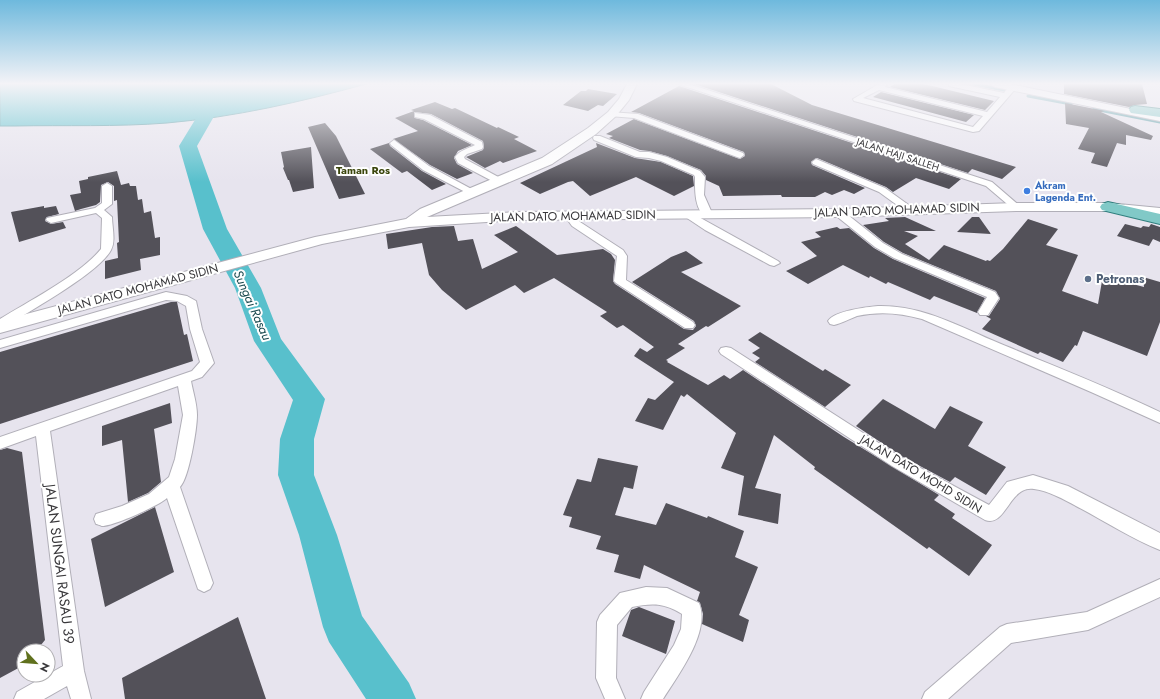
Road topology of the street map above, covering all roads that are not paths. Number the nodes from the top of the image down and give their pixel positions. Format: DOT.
graph roads {
  1 [pos="425,117"];
  2 [pos="609,117"];
  3 [pos="637,117"];
  4 [pos="782,117"];
  5 [pos="919,117"];
  6 [pos="987,117"];
  7 [pos="597,138"];
  8 [pos="394,143"];
  9 [pos="740,155"];
  10 [pos="816,162"];
  11 [pos="499,181"];
  12 [pos="107,186"];
  13 [pos="472,192"];
  14 [pos="1160,204"];
  15 [pos="1016,206"];
  16 [pos="1108,206"];
  17 [pos="98,210"];
  18 [pos="912,211"];
  19 [pos="1160,212"];
  20 [pos="707,213"];
  21 [pos="839,213"];
  22 [pos="688,214"];
  23 [pos="569,215"];
  24 [pos="1160,219"];
  25 [pos="51,220"];
  26 [pos="409,223"];
  27 [pos="774,263"];
  28 [pos="984,312"];
  29 [pos="834,320"];
  30 [pos="0,324"];
  31 [pos="689,325"];
  32 [pos="0,328"];
  33 [pos="0,344"];
  34 [pos="726,350"];
  35 [pos="184,378"];
  36 [pos="1160,418"];
  37 [pos="42,429"];
  38 [pos="0,443"];
  39 [pos="170,485"];
  40 [pos="102,519"];
  41 [pos="1160,542"];
  42 [pos="204,583"];
  43 [pos="1160,588"];
  44 [pos="74,671"];
  45 [pos="24,699"];
  46 [pos="81,699"];
  47 [pos="615,699"];
  48 [pos="651,699"];
  49 [pos="932,699"];
  1 -- 11 [label="street"];
  2 -- 11 [label="main road"];
  3 -- 9 [label="street"];
  4 -- 15 [label="street, JALAN HAJI SALLEH"];
  5 -- 6 [label="street"];
  7 -- 20 [label="street"];
  8 -- 13 [label="street"];
  10 -- 18 [label="street"];
  11 -- 13 [label="main road"];
  12 -- 17 [label="street"];
  13 -- 26 [label="main road"];
  14 -- 16 [label="main road"];
  15 -- 16 [label="main road, JALAN DATO MOHAMAD SIDIN"];
  15 -- 18 [label="main road, JALAN DATO MOHAMAD SIDIN"];
  16 -- 19 [label="main road, JALAN DATO MOHAMAD SIDIN"];
  16 -- 24 [label="main road"];
  17 -- 25 [label="street"];
  17 -- 30 [label="street"];
  18 -- 21 [label="main road, JALAN DATO MOHAMAD SIDIN"];
  20 -- 21 [label="main road, JALAN DATO MOHAMAD SIDIN"];
  20 -- 22 [label="main road, JALAN DATO MOHAMAD SIDIN"];
  21 -- 28 [label="street"];
  22 -- 23 [label="main road, JALAN DATO MOHAMAD SIDIN"];
  22 -- 27 [label="street"];
  23 -- 26 [label="main road, JALAN DATO MOHAMAD SIDIN"];
  23 -- 31 [label="street"];
  26 -- 32 [label="main road, JALAN DATO MOHAMAD SIDIN"];
  29 -- 36 [label="street"];
  33 -- 35 [label="street"];
  34 -- 41 [label="street, JALAN DATO MOHD SIDIN"];
  35 -- 37 [label="street"];
  35 -- 39 [label="street"];
  37 -- 38 [label="street"];
  37 -- 44 [label="street, JALAN SUNGAI RASAU 39"];
  39 -- 40 [label="street"];
  39 -- 42 [label="street"];
  43 -- 49 [label="street"];
  44 -- 45 [label="street"];
  44 -- 46 [label="street, JALAN SUNGAI RASAU 39"];
  47 -- 48 [label="street"];
}
